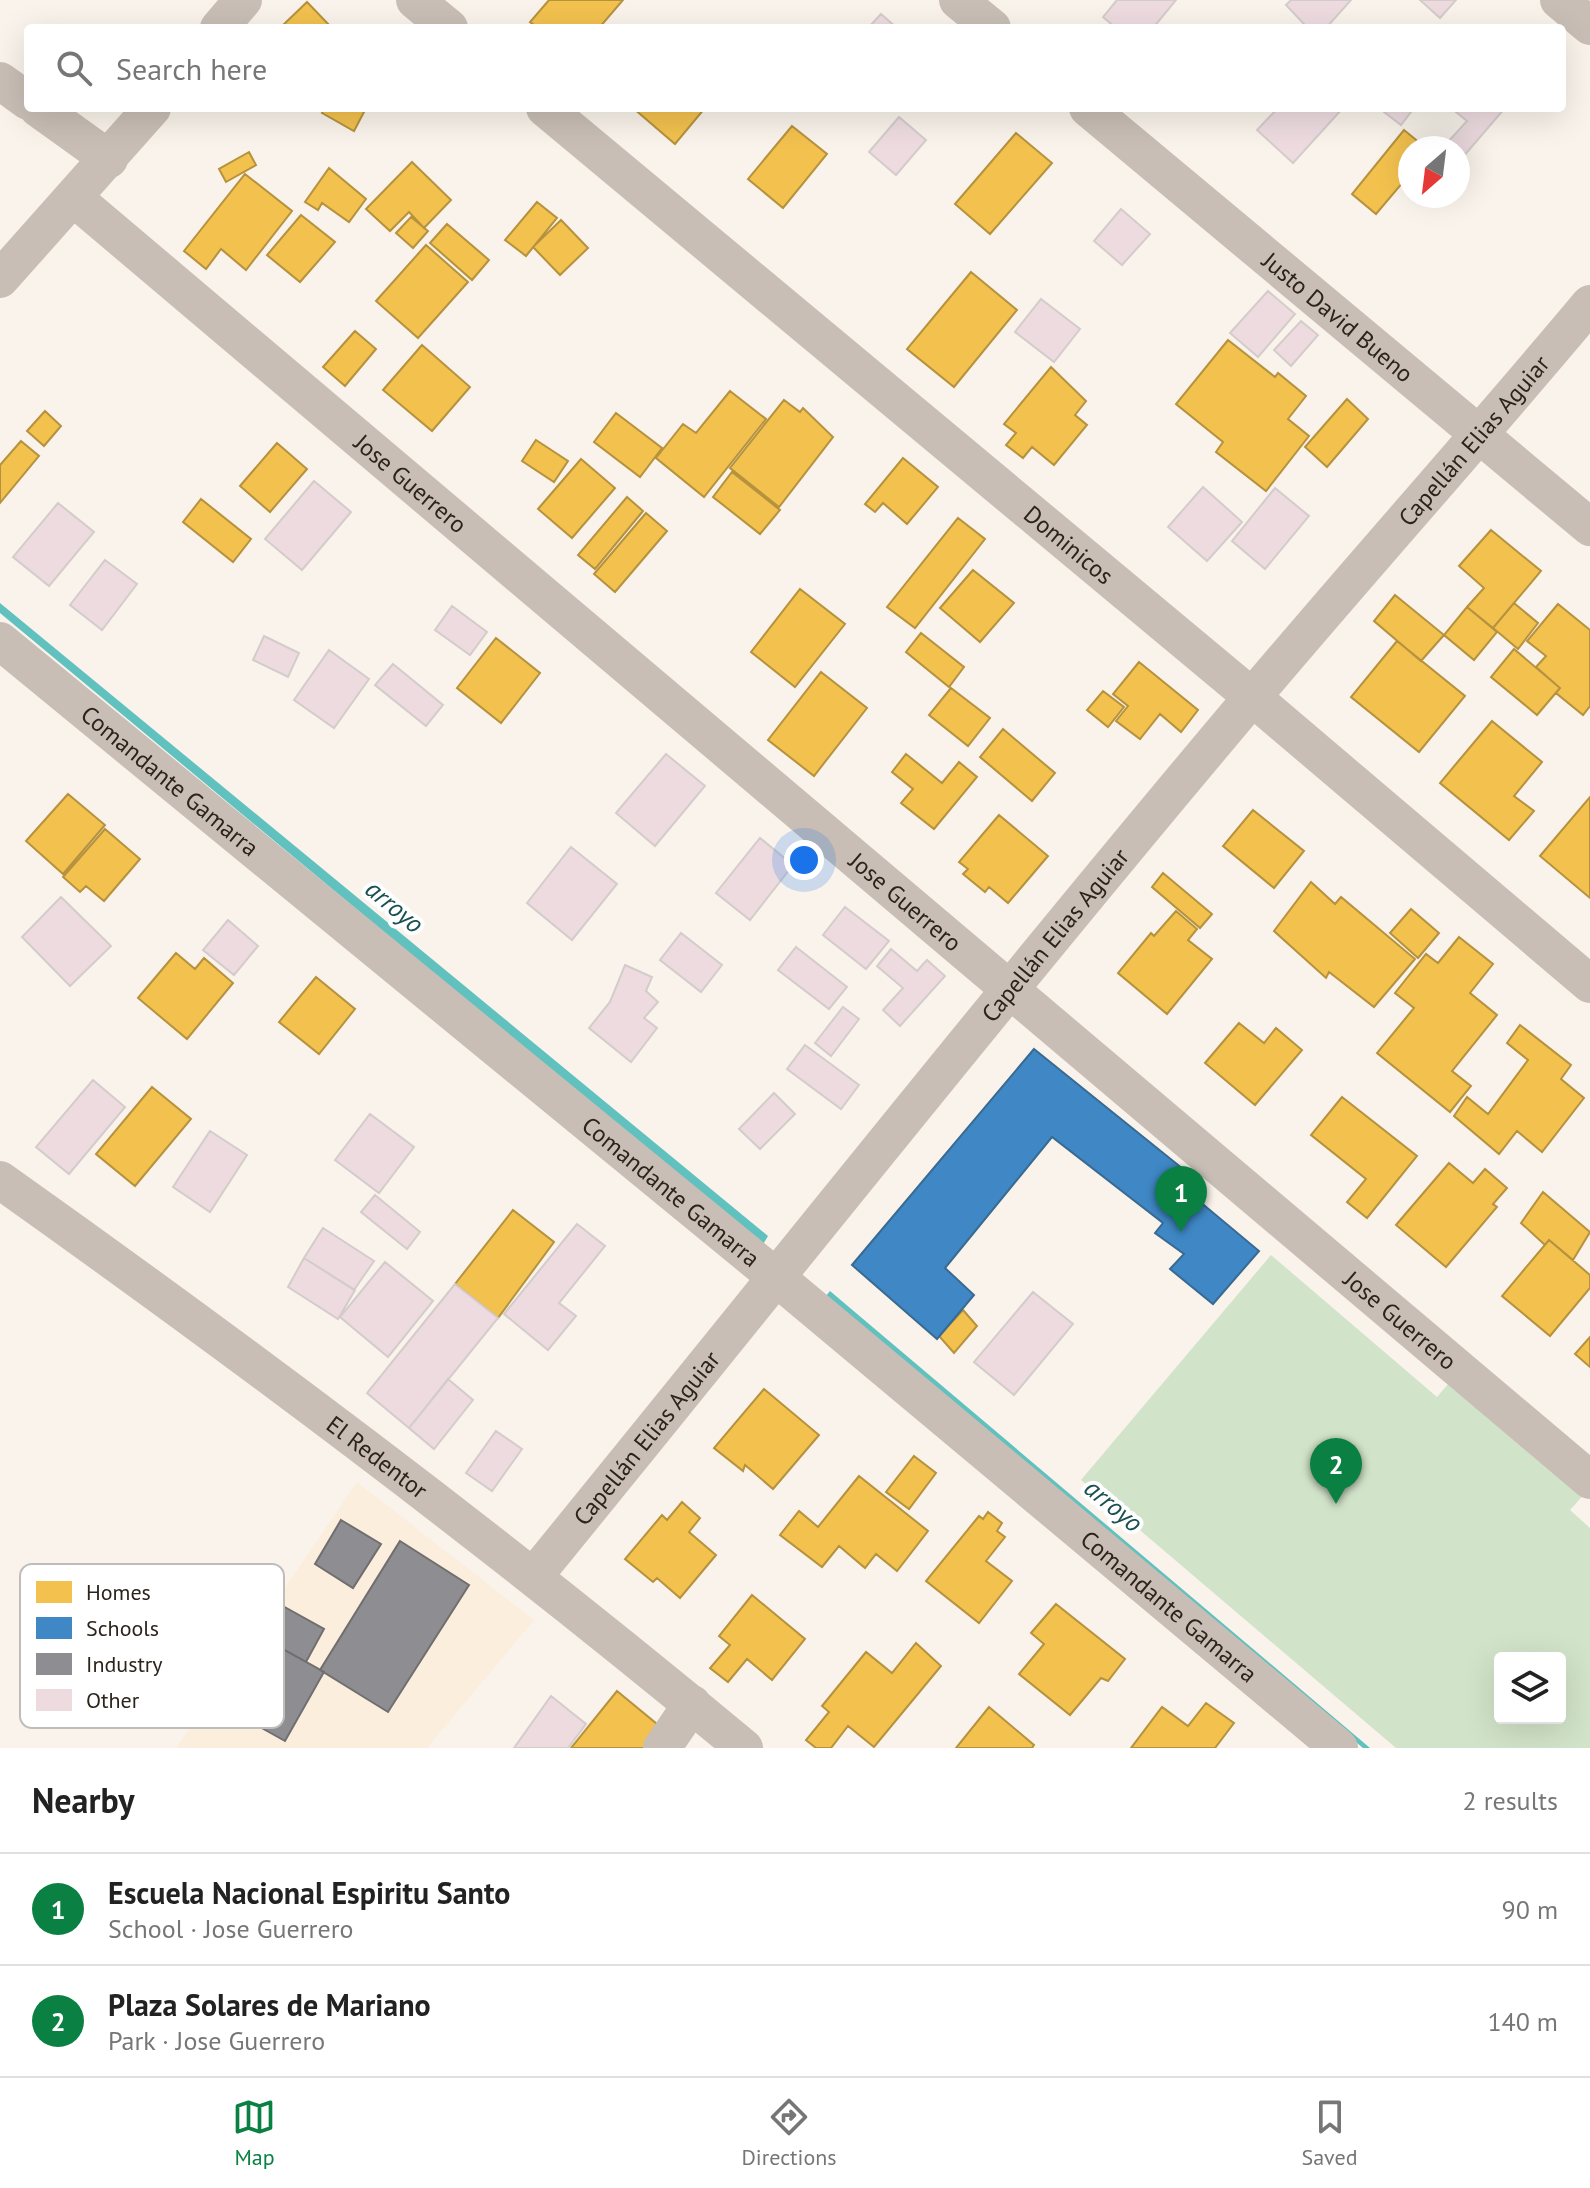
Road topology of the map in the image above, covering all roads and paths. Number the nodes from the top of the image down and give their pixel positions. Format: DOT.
graph roads {
  1 [pos="243,0"];
  2 [pos="415,0"];
  3 [pos="958,0"];
  4 [pos="1559,0"];
  5 [pos="222,24"];
  6 [pos="444,24"];
  7 [pos="987,24"];
  8 [pos="1590,26"];
  9 [pos="0,81"];
  10 [pos="24,98"];
  11 [pos="44,112"];
  12 [pos="149,112"];
  13 [pos="550,112"];
  14 [pos="1093,112"];
  15 [pos="109,159"];
  16 [pos="75,199"];
  17 [pos="0,279"];
  18 [pos="1590,304"];
  19 [pos="1481,435"];
  20 [pos="1590,527"];
  21 [pos="0,641"];
  22 [pos="1252,697"];
  23 [pos="1590,984"];
  24 [pos="1009,988"];
  25 [pos="0,1180"];
  26 [pos="777,1278"];
  27 [pos="1590,1480"];
  28 [pos="534,1576"];
  29 [pos="692,1704"];
  30 [pos="662,1748"];
  31 [pos="744,1748"];
  32 [pos="1339,1748"];
  1 -- 5 [label="street"];
  2 -- 6 [label="street"];
  3 -- 7 [label="street"];
  4 -- 8 [label="street"];
  9 -- 10 [label="street"];
  11 -- 15 [label="street"];
  12 -- 15 [label="street"];
  13 -- 22 [label="street, Dominicos"];
  14 -- 19 [label="street, Justo David Bueno"];
  15 -- 16 [label="street"];
  16 -- 17 [label="street"];
  16 -- 24 [label="street, Jose Guerrero"];
  18 -- 19 [label="street, Capellán Elias Aguiar"];
  19 -- 20 [label="street, Justo David Bueno"];
  19 -- 22 [label="street, Capellán Elias Aguiar"];
  21 -- 26 [label="street, Comandante Gamarra"];
  22 -- 23 [label="street, Dominicos"];
  22 -- 24 [label="street, Capellán Elias Aguiar"];
  24 -- 26 [label="street, Capellán Elias Aguiar"];
  24 -- 27 [label="street, Jose Guerrero"];
  25 -- 28 [label="street, El Redentor"];
  26 -- 28 [label="street, Capellán Elias Aguiar"];
  26 -- 32 [label="street, Comandante Gamarra"];
  28 -- 29 [label="street, El Redentor"];
  29 -- 30 [label="street"];
  29 -- 31 [label="street, El Redentor"];
}
